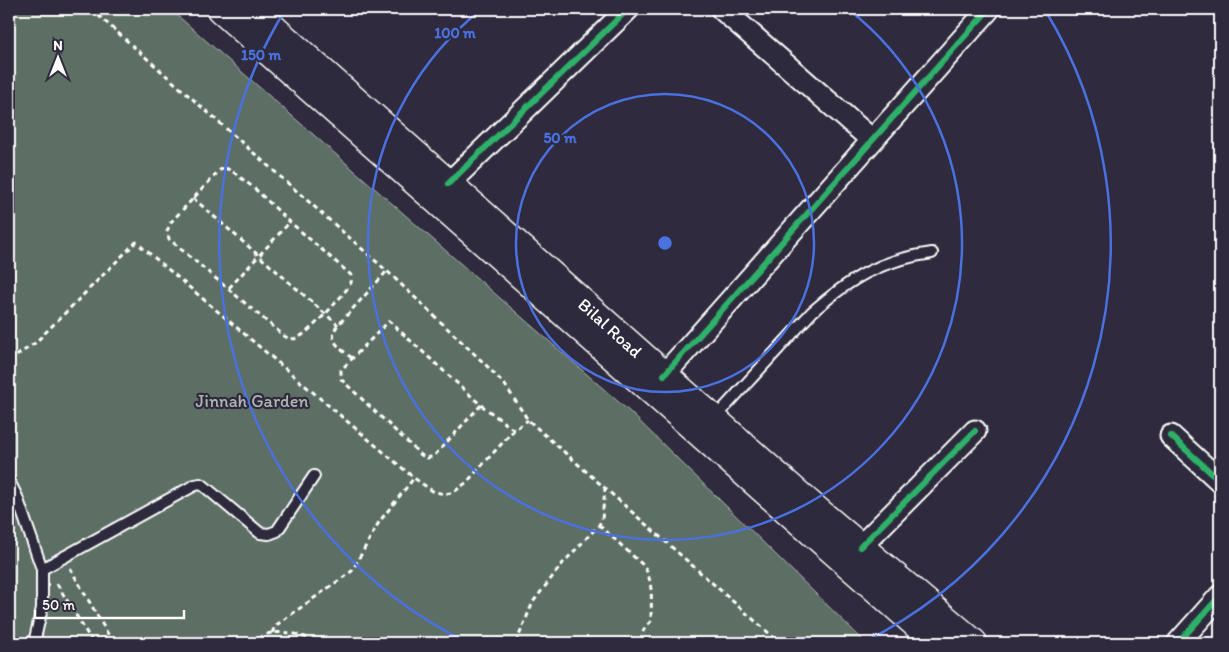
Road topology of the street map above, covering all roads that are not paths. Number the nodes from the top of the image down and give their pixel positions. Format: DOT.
graph roads {
  1 [pos="221,9"];
  2 [pos="251,9"];
  3 [pos="628,9"];
  4 [pos="722,9"];
  5 [pos="989,9"];
  6 [pos="872,140"];
  7 [pos="448,184"];
  8 [pos="932,253"];
  9 [pos="664,375"];
  10 [pos="714,420"];
  11 [pos="976,431"];
  12 [pos="1171,436"];
  13 [pos="314,476"];
  14 [pos="1220,481"];
  15 [pos="9,482"];
  16 [pos="860,547"];
  17 [pos="45,568"];
  18 [pos="1220,596"];
  19 [pos="34,643"];
  20 [pos="938,643"];
  21 [pos="973,643"];
  22 [pos="1178,643"];
  1 -- 20 [label="main road, Bilal Road"];
  2 -- 7 [label="main road, Bilal Road"];
  3 -- 7 [label="street"];
  4 -- 6 [label="street"];
  5 -- 6 [label="street"];
  6 -- 9 [label="street"];
  7 -- 9 [label="main road, Bilal Road"];
  8 -- 10 [label="lane"];
  9 -- 10 [label="main road, Bilal Road"];
  10 -- 16 [label="main road, Bilal Road"];
  11 -- 16 [label="street"];
  12 -- 14 [label="street"];
  13 -- 17 [label="lane"];
  15 -- 17 [label="lane"];
  16 -- 21 [label="main road, Bilal Road"];
  17 -- 19 [label="lane"];
  18 -- 22 [label="street"];
}
